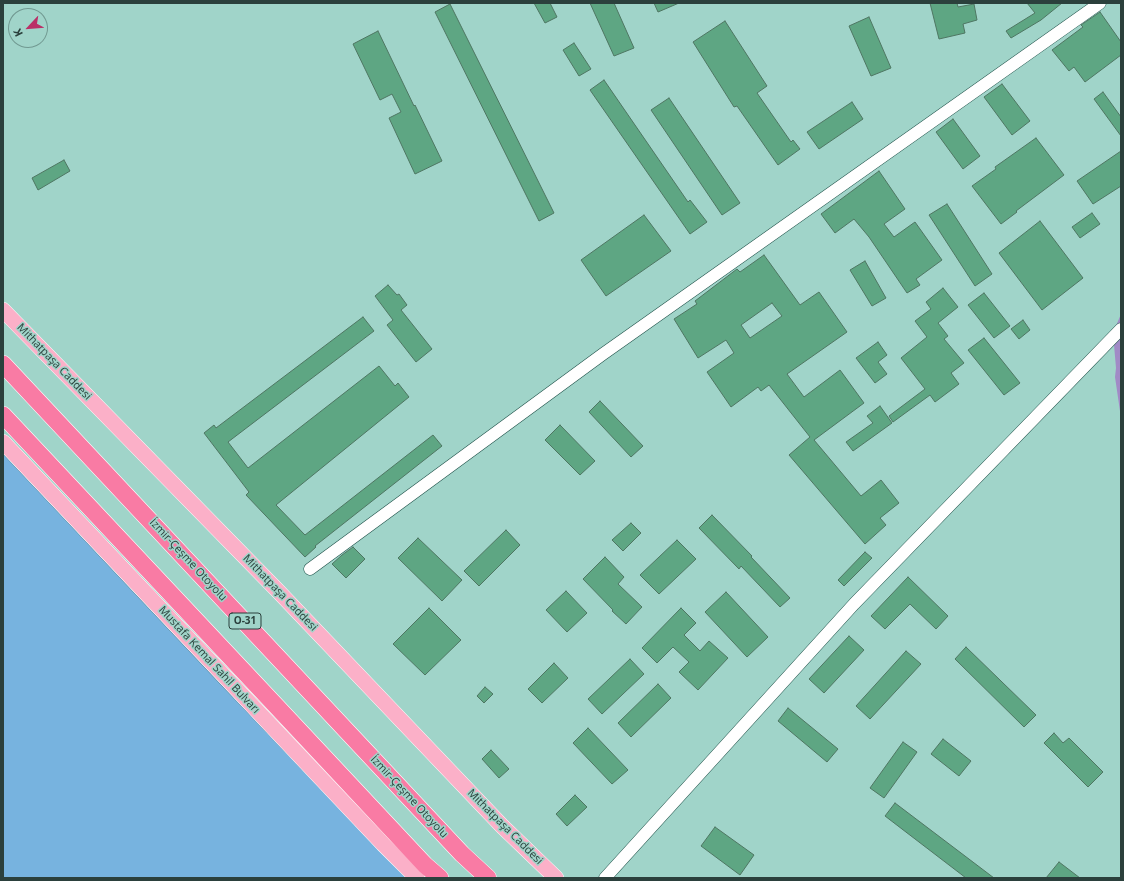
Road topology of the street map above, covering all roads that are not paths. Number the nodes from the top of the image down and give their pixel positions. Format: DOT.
graph roads {
  1 [pos="1100,3"];
  2 [pos="3,310"];
  3 [pos="1121,329"];
  4 [pos="3,364"];
  5 [pos="3,415"];
  6 [pos="3,442"];
  7 [pos="310,569"];
  8 [pos="417,878"];
  9 [pos="440,878"];
  10 [pos="488,878"];
  11 [pos="556,878"];
  12 [pos="605,878"];
  1 -- 7 [label="lane"];
  2 -- 11 [label="main road, Mithatpaşa Caddesi"];
  3 -- 12 [label="lane"];
  4 -- 10 [label="highway, İzmir-Çeşme Otoyolu / O-31"];
  5 -- 9 [label="highway"];
  6 -- 8 [label="main road, Mustafa Kemal Sahil Bulvarı"];
}
